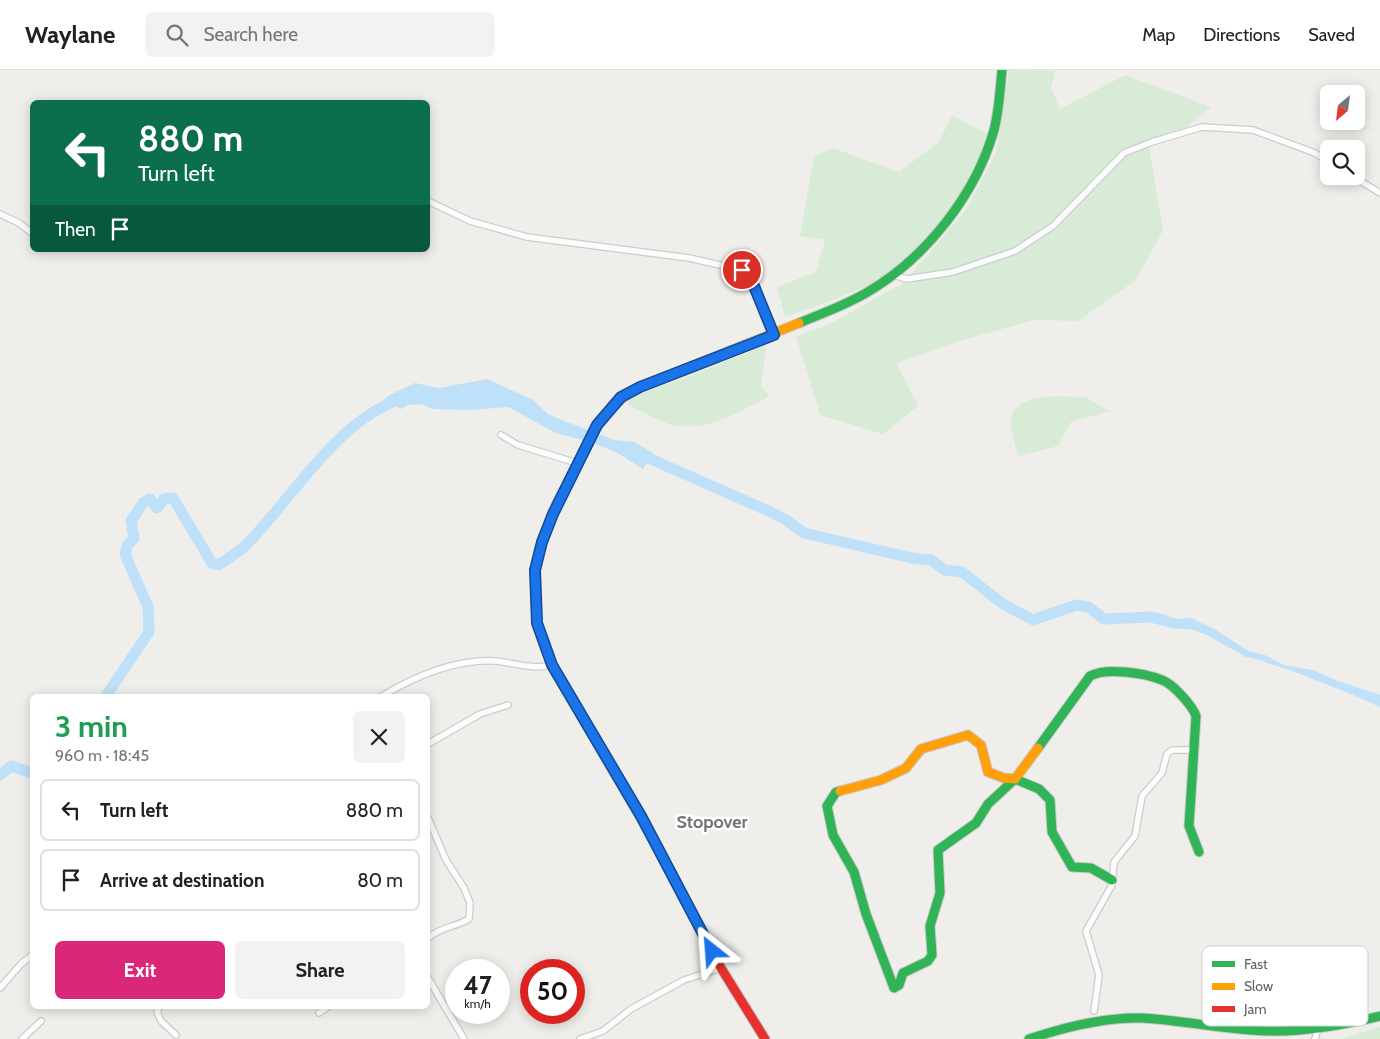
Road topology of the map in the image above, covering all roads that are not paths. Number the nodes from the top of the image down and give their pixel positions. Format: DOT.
graph roads {
  1 [pos="1002,70"];
  2 [pos="1320,156"];
  3 [pos="1365,184"];
  4 [pos="1380,193"];
  5 [pos="430,202"];
  6 [pos="0,214"];
  7 [pos="30,232"];
  8 [pos="893,276"];
  9 [pos="774,335"];
  10 [pos="501,435"];
  11 [pos="577,463"];
  12 [pos="552,665"];
  13 [pos="386,694"];
  14 [pos="508,705"];
  15 [pos="430,743"];
  16 [pos="1193,750"];
  17 [pos="1015,779"];
  18 [pos="430,823"];
  19 [pos="1199,852"];
  20 [pos="1112,880"];
  21 [pos="430,936"];
  22 [pos="30,957"];
  23 [pos="721,968"];
  24 [pos="430,982"];
  25 [pos="0,988"];
  26 [pos="158,1009"];
  27 [pos="325,1009"];
  28 [pos="1094,1011"];
  29 [pos="319,1013"];
  30 [pos="41,1021"];
  31 [pos="1202,1025"];
  32 [pos="1210,1026"];
  33 [pos="1328,1026"];
  34 [pos="1318,1028"];
  35 [pos="176,1035"];
  36 [pos="22,1039"];
  37 [pos="464,1039"];
  38 [pos="580,1039"];
  39 [pos="764,1039"];
  40 [pos="1029,1039"];
  41 [pos="1315,1039"];
  1 -- 8 [label="main road"];
  2 -- 8 [label="street"];
  3 -- 4 [label="street"];
  5 -- 9 [label="street"];
  6 -- 7 [label="street"];
  8 -- 9 [label="main road"];
  9 -- 11 [label="main road"];
  10 -- 11 [label="street"];
  11 -- 12 [label="main road"];
  12 -- 13 [label="street"];
  12 -- 23 [label="main road"];
  14 -- 15 [label="street"];
  16 -- 17 [label="main road"];
  16 -- 19 [label="main road"];
  16 -- 20 [label="street"];
  17 -- 17 [label="main road"];
  17 -- 20 [label="main road"];
  18 -- 21 [label="street"];
  20 -- 28 [label="street"];
  22 -- 25 [label="street"];
  23 -- 38 [label="street"];
  23 -- 39 [label="main road"];
  24 -- 37 [label="street"];
  26 -- 35 [label="street"];
  27 -- 29 [label="street"];
  30 -- 36 [label="street"];
  31 -- 40 [label="main road"];
  32 -- 34 [label="main road"];
  33 -- 34 [label="main road"];
  34 -- 41 [label="street"];
}
